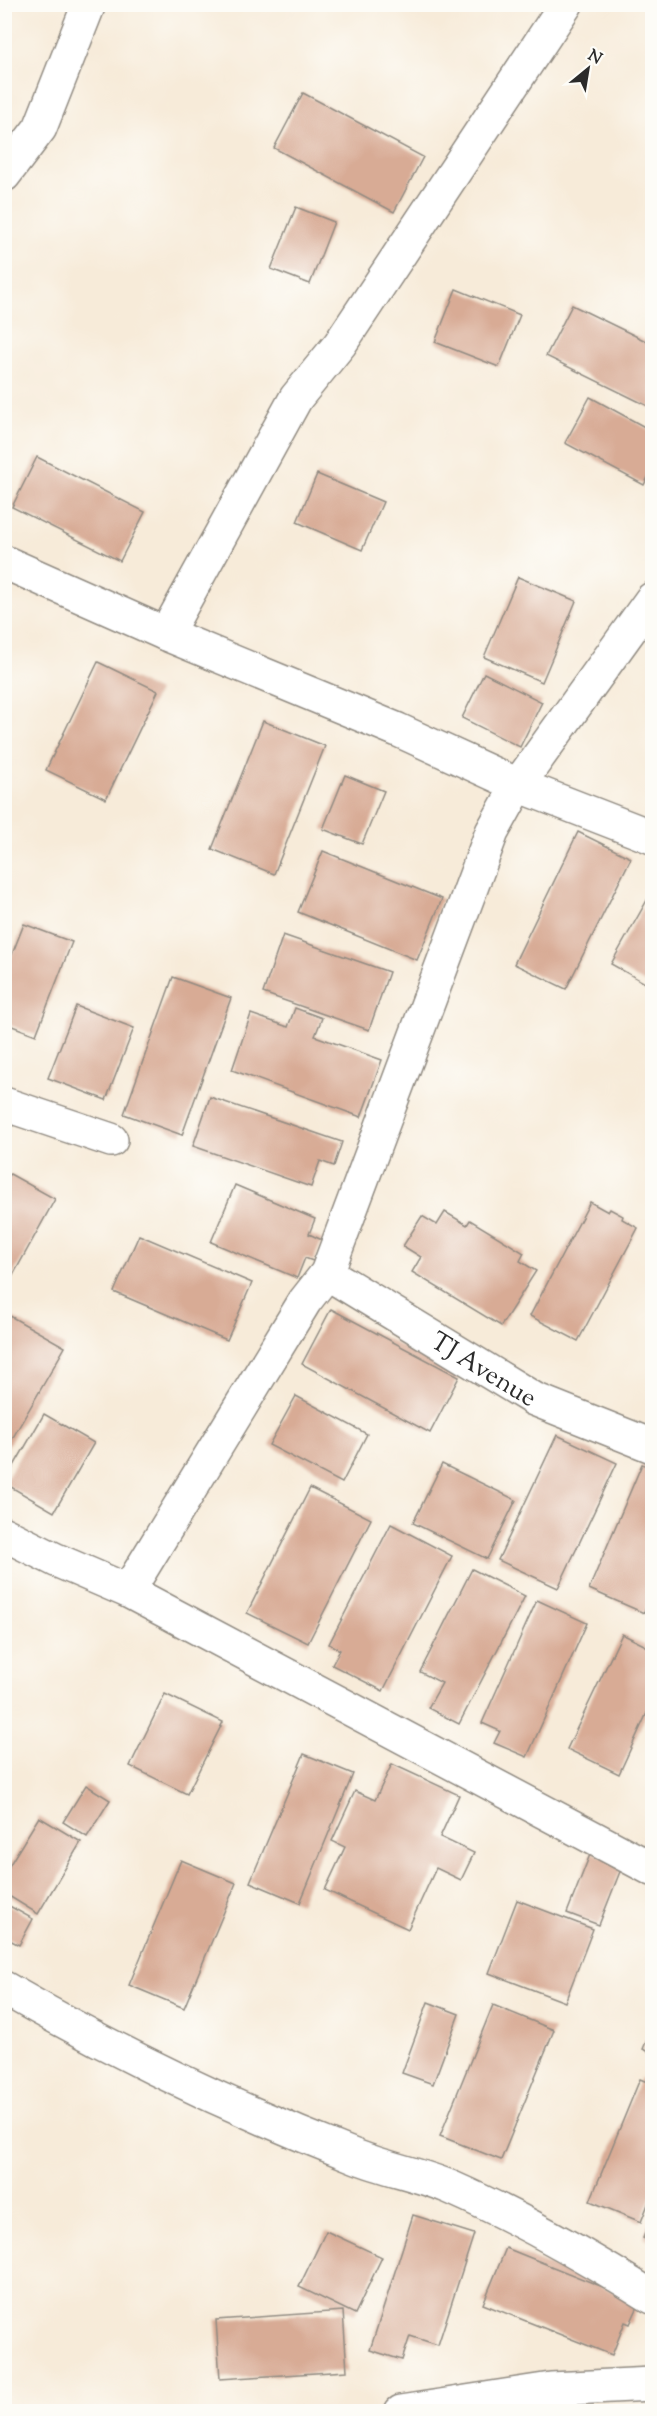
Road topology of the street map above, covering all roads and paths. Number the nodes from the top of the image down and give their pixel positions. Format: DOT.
graph roads {
  1 [pos="88,4"];
  2 [pos="566,4"];
  3 [pos="4,175"];
  4 [pos="4,562"];
  5 [pos="652,599"];
  6 [pos="166,634"];
  7 [pos="518,785"];
  8 [pos="652,837"];
  9 [pos="4,1104"];
  10 [pos="111,1140"];
  11 [pos="327,1273"];
  12 [pos="652,1446"];
  13 [pos="4,1534"];
  14 [pos="128,1591"];
  15 [pos="652,1869"];
  16 [pos="4,1988"];
  17 [pos="652,2297"];
  18 [pos="652,2384"];
  19 [pos="401,2412"];
  1 -- 3 [label="street"];
  2 -- 6 [label="street"];
  4 -- 6 [label="street"];
  5 -- 7 [label="street"];
  6 -- 7 [label="street"];
  7 -- 8 [label="street"];
  7 -- 11 [label="street"];
  9 -- 10 [label="street"];
  11 -- 12 [label="street, TJ Avenue"];
  11 -- 14 [label="street"];
  13 -- 14 [label="street"];
  14 -- 15 [label="street"];
  16 -- 17 [label="street"];
  18 -- 19 [label="street"];
}
